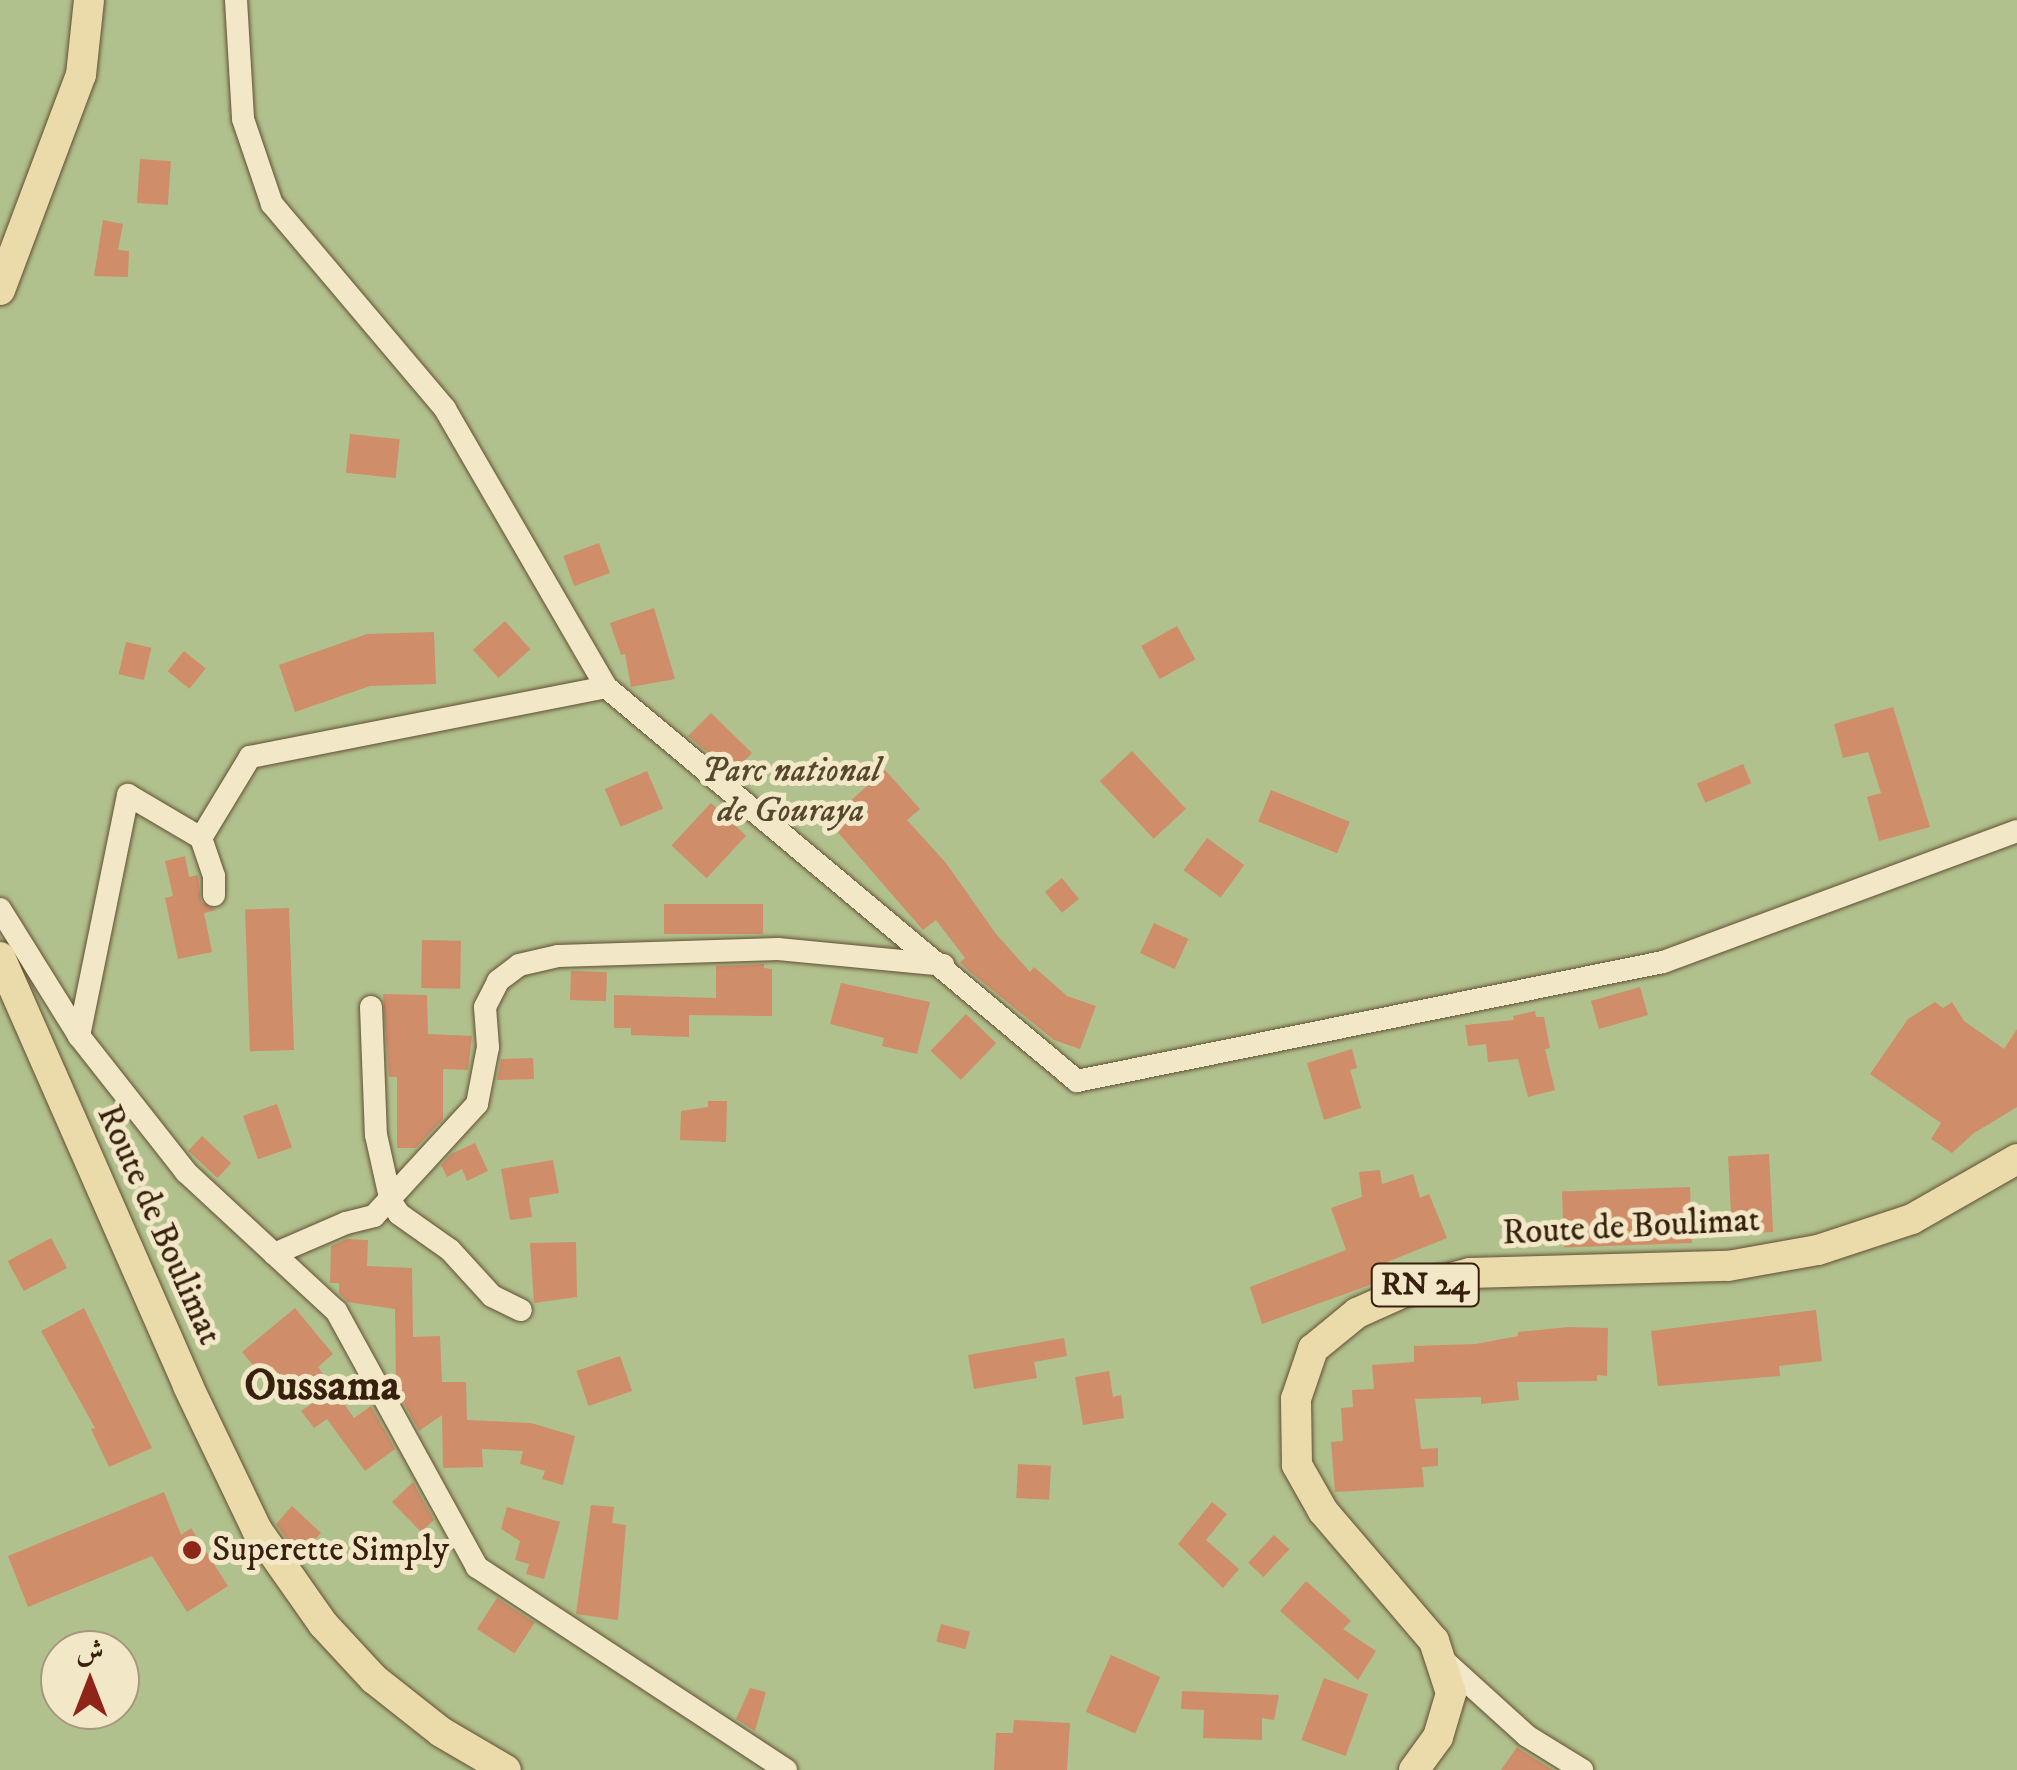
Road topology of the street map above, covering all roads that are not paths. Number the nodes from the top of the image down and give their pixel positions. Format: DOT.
graph roads {
  1 [pos="89,0"];
  2 [pos="236,0"];
  3 [pos="0,290"];
  4 [pos="606,686"];
  5 [pos="2017,831"];
  6 [pos="201,838"];
  7 [pos="214,895"];
  8 [pos="0,910"];
  9 [pos="0,957"];
  10 [pos="944,965"];
  11 [pos="372,1007"];
  12 [pos="79,1036"];
  13 [pos="2017,1160"];
  14 [pos="391,1202"];
  15 [pos="274,1254"];
  16 [pos="521,1310"];
  17 [pos="1439,1656"];
  18 [pos="506,1770"];
  19 [pos="786,1770"];
  20 [pos="1414,1770"];
  21 [pos="1582,1770"];
  1 -- 3 [label="main road"];
  2 -- 4 [label="street"];
  4 -- 6 [label="street"];
  4 -- 10 [label="street"];
  5 -- 10 [label="street"];
  6 -- 7 [label="street"];
  6 -- 12 [label="street"];
  8 -- 12 [label="street"];
  9 -- 18 [label="main road, Route de Boulimat"];
  10 -- 14 [label="street"];
  11 -- 14 [label="street"];
  12 -- 15 [label="street"];
  13 -- 17 [label="main road, Route de Boulimat / RN 24"];
  14 -- 15 [label="street"];
  14 -- 16 [label="street"];
  15 -- 19 [label="street"];
  17 -- 20 [label="main road, Route de Boulimat / RN 24"];
  17 -- 21 [label="street"];
}
